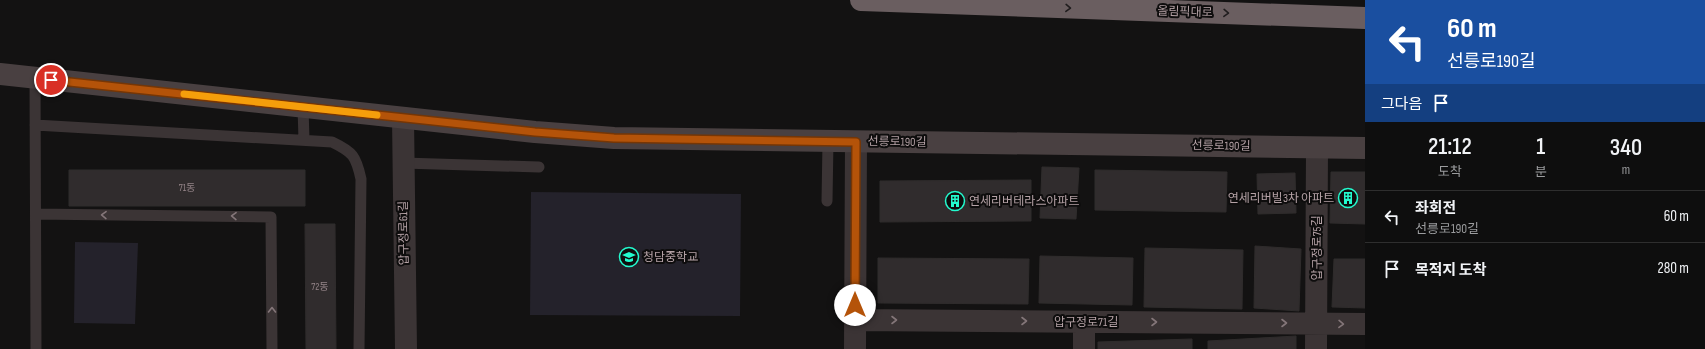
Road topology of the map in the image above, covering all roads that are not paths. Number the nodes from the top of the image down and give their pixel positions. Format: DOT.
graph roads {
  1 [pos="861,0"];
  2 [pos="1365,18"];
  3 [pos="0,74"];
  4 [pos="35,78"];
  5 [pos="303,107"];
  6 [pos="402,118"];
  7 [pos="35,125"];
  8 [pos="304,140"];
  9 [pos="828,142"];
  10 [pos="856,142"];
  11 [pos="1317,148"];
  12 [pos="1365,148"];
  13 [pos="403,163"];
  14 [pos="539,167"];
  15 [pos="827,201"];
  16 [pos="36,214"];
  17 [pos="855,320"];
  18 [pos="1084,322"];
  19 [pos="1317,324"];
  20 [pos="1365,324"];
  21 [pos="36,349"];
  22 [pos="272,349"];
  23 [pos="359,349"];
  24 [pos="406,349"];
  25 [pos="855,349"];
  26 [pos="1084,349"];
  27 [pos="1316,349"];
  1 -- 2 [label="highway, 올림픽대로, one-way"];
  3 -- 4 [label="street, 선릉로190길"];
  4 -- 5 [label="street, 선릉로190길"];
  4 -- 7 [label="lane"];
  5 -- 6 [label="street, 선릉로190길"];
  5 -- 8 [label="lane"];
  6 -- 9 [label="street, 선릉로190길"];
  6 -- 13 [label="street, 압구정로61길"];
  7 -- 8 [label="lane"];
  7 -- 16 [label="lane"];
  8 -- 23 [label="lane"];
  9 -- 10 [label="street, 선릉로190길"];
  9 -- 15 [label="lane"];
  10 -- 11 [label="street, 선릉로190길"];
  10 -- 17 [label="street"];
  11 -- 12 [label="street, 선릉로190길"];
  11 -- 19 [label="street, 압구정로75길"];
  13 -- 14 [label="lane"];
  13 -- 24 [label="street, 압구정로61길"];
  16 -- 21 [label="lane"];
  22 -- 16 [label="lane, one-way"];
  17 -- 18 [label="street, 압구정로71길, one-way"];
  17 -- 25 [label="street"];
  18 -- 19 [label="street, 압구정로71길, one-way"];
  18 -- 26 [label="street"];
  19 -- 20 [label="street, one-way"];
  19 -- 27 [label="street, 압구정로75길"];
}
